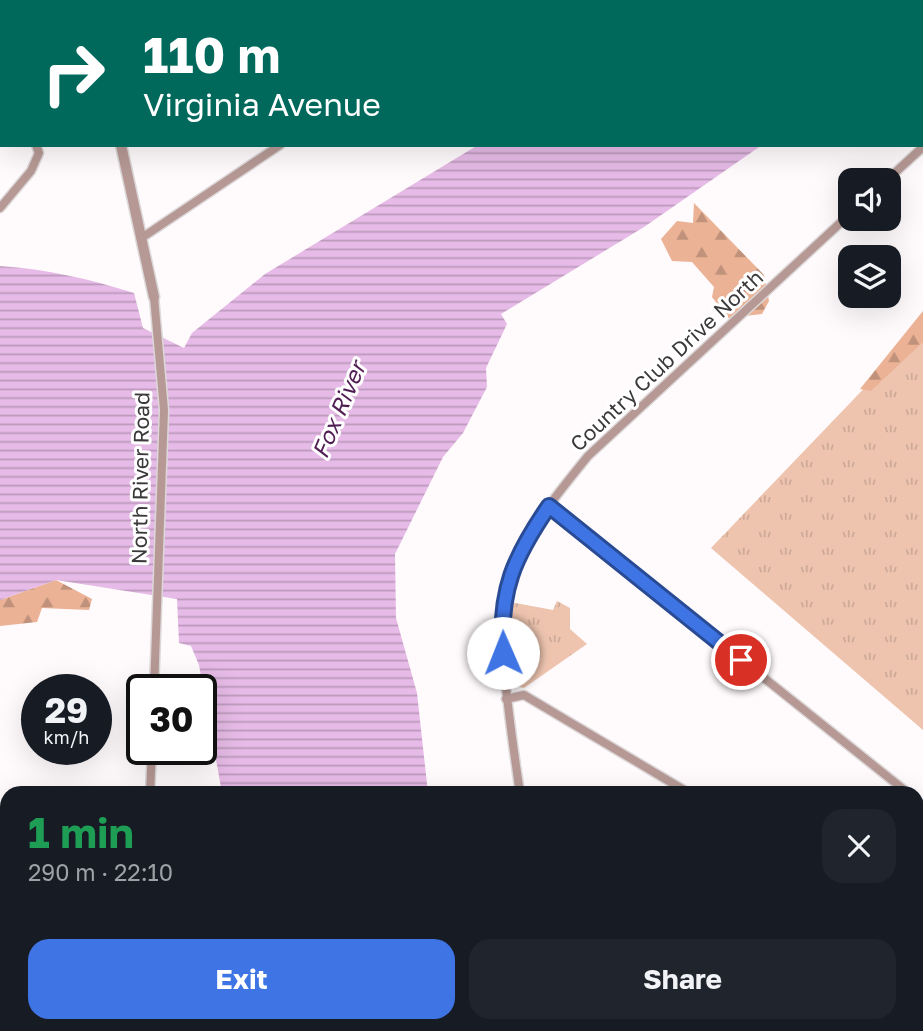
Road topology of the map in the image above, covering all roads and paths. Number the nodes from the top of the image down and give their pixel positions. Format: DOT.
graph roads {
  1 [pos="37,147"];
  2 [pos="121,147"];
  3 [pos="277,147"];
  4 [pos="923,147"];
  5 [pos="900,168"];
  6 [pos="0,208"];
  7 [pos="838,226"];
  8 [pos="143,237"];
  9 [pos="154,298"];
  10 [pos="549,506"];
  11 [pos="155,674"];
  12 [pos="506,699"];
  13 [pos="151,765"];
  14 [pos="150,786"];
  15 [pos="519,786"];
  16 [pos="677,786"];
  17 [pos="899,786"];
  1 -- 6 [label="street"];
  2 -- 8 [label="street, North River Road"];
  3 -- 8 [label="street"];
  4 -- 5 [label="street"];
  7 -- 10 [label="street, Country Club Drive North"];
  8 -- 9 [label="street, North River Road"];
  9 -- 11 [label="street, North River Road"];
  10 -- 12 [label="street, Country Club Drive North"];
  10 -- 17 [label="street"];
  12 -- 15 [label="street, Country Club Drive North"];
  12 -- 16 [label="street"];
  13 -- 14 [label="street"];
}
